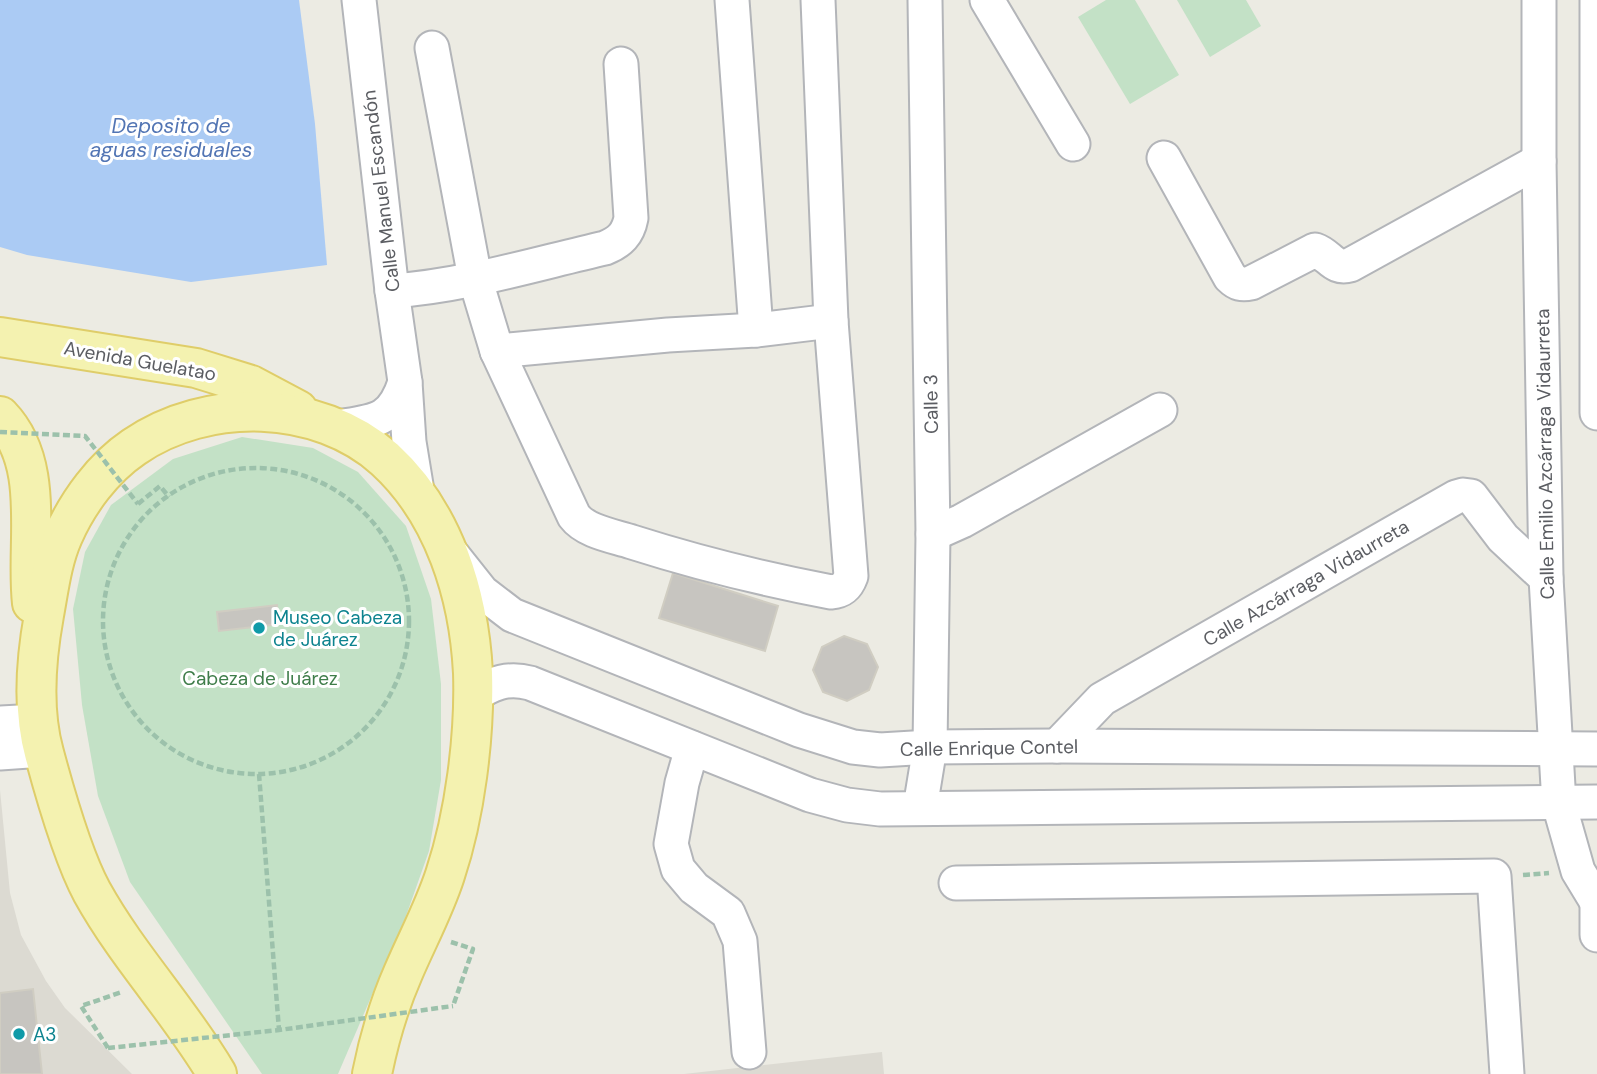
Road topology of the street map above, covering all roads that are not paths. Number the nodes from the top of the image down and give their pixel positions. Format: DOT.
graph roads {
  1 [pos="359,0"];
  2 [pos="732,0"];
  3 [pos="818,0"];
  4 [pos="925,0"];
  5 [pos="987,0"];
  6 [pos="1539,0"];
  7 [pos="1597,0"];
  8 [pos="432,48"];
  9 [pos="621,64"];
  10 [pos="1073,144"];
  11 [pos="1164,158"];
  12 [pos="1539,161"];
  13 [pos="1597,216"];
  14 [pos="475,278"];
  15 [pos="1596,280"];
  16 [pos="1543,282"];
  17 [pos="392,291"];
  18 [pos="831,321"];
  19 [pos="756,330"];
  20 [pos="0,337"];
  21 [pos="497,351"];
  22 [pos="405,382"];
  23 [pos="1160,410"];
  24 [pos="1597,413"];
  25 [pos="0,416"];
  26 [pos="324,423"];
  27 [pos="418,497"];
  28 [pos="933,534"];
  29 [pos="442,538"];
  30 [pos="1546,578"];
  31 [pos="38,646"];
  32 [pos="472,697"];
  33 [pos="0,723"];
  34 [pos="41,736"];
  35 [pos="1057,746"];
  36 [pos="930,747"];
  37 [pos="692,748"];
  38 [pos="1556,748"];
  39 [pos="1597,749"];
  40 [pos="0,754"];
  41 [pos="1597,802"];
  42 [pos="1559,804"];
  43 [pos="920,808"];
  44 [pos="956,883"];
  45 [pos="1596,896"];
  46 [pos="1597,935"];
  47 [pos="749,1052"];
  48 [pos="218,1074"];
  49 [pos="372,1074"];
  50 [pos="1507,1074"];
  1 -- 17 [label="street, Calle Manuel Escandón"];
  2 -- 19 [label="street"];
  3 -- 18 [label="street"];
  4 -- 28 [label="street, Calle 3"];
  5 -- 10 [label="street"];
  6 -- 12 [label="street, Calle Emilio Azcárraga Vidaurreta"];
  7 -- 13 [label="street"];
  8 -- 14 [label="street"];
  9 -- 14 [label="street"];
  11 -- 12 [label="street"];
  12 -- 16 [label="street, Calle Emilio Azcárraga Vidaurreta"];
  13 -- 15 [label="street"];
  14 -- 17 [label="street"];
  14 -- 21 [label="street"];
  15 -- 16 [label="street"];
  15 -- 24 [label="street"];
  16 -- 30 [label="street, Calle Emilio Azcárraga Vidaurreta"];
  17 -- 22 [label="street, Calle Manuel Escandón"];
  18 -- 19 [label="street"];
  18 -- 21 [label="street"];
  19 -- 21 [label="street"];
  20 -- 26 [label="main road, Avenida Guelatao"];
  22 -- 26 [label="street"];
  22 -- 27 [label="street, Calle Manuel Escandón"];
  23 -- 28 [label="street"];
  25 -- 31 [label="main road"];
  26 -- 27 [label="main road, Avenida Guelatao"];
  26 -- 31 [label="main road"];
  27 -- 29 [label="main road, Avenida Guelatao"];
  28 -- 36 [label="street, Calle 3"];
  29 -- 32 [label="main road, Avenida Guelatao"];
  29 -- 36 [label="street, Calle Enrique Contel"];
  30 -- 35 [label="street, Calle Azcárraga Vidaurreta"];
  30 -- 38 [label="street, Calle Emilio Azcárraga Vidaurreta"];
  31 -- 34 [label="main road"];
  32 -- 37 [label="street"];
  32 -- 49 [label="main road, Avenida Guelatao"];
  33 -- 34 [label="street"];
  34 -- 40 [label="street"];
  34 -- 48 [label="main road"];
  35 -- 36 [label="street, Calle Enrique Contel"];
  35 -- 38 [label="street, Calle Enrique Contel"];
  36 -- 43 [label="street, Calle 3"];
  37 -- 43 [label="street"];
  37 -- 47 [label="street"];
  38 -- 39 [label="street, Calle Enrique Contel"];
  38 -- 42 [label="street, Calle Emilio Azcárraga Vidaurreta"];
  41 -- 42 [label="street"];
  42 -- 43 [label="street"];
  42 -- 45 [label="street, Calle Emilio Azcárraga Vidaurreta"];
  44 -- 50 [label="street"];
  45 -- 46 [label="street, Calle Emilio Azcárraga Vidaurreta"];
}
